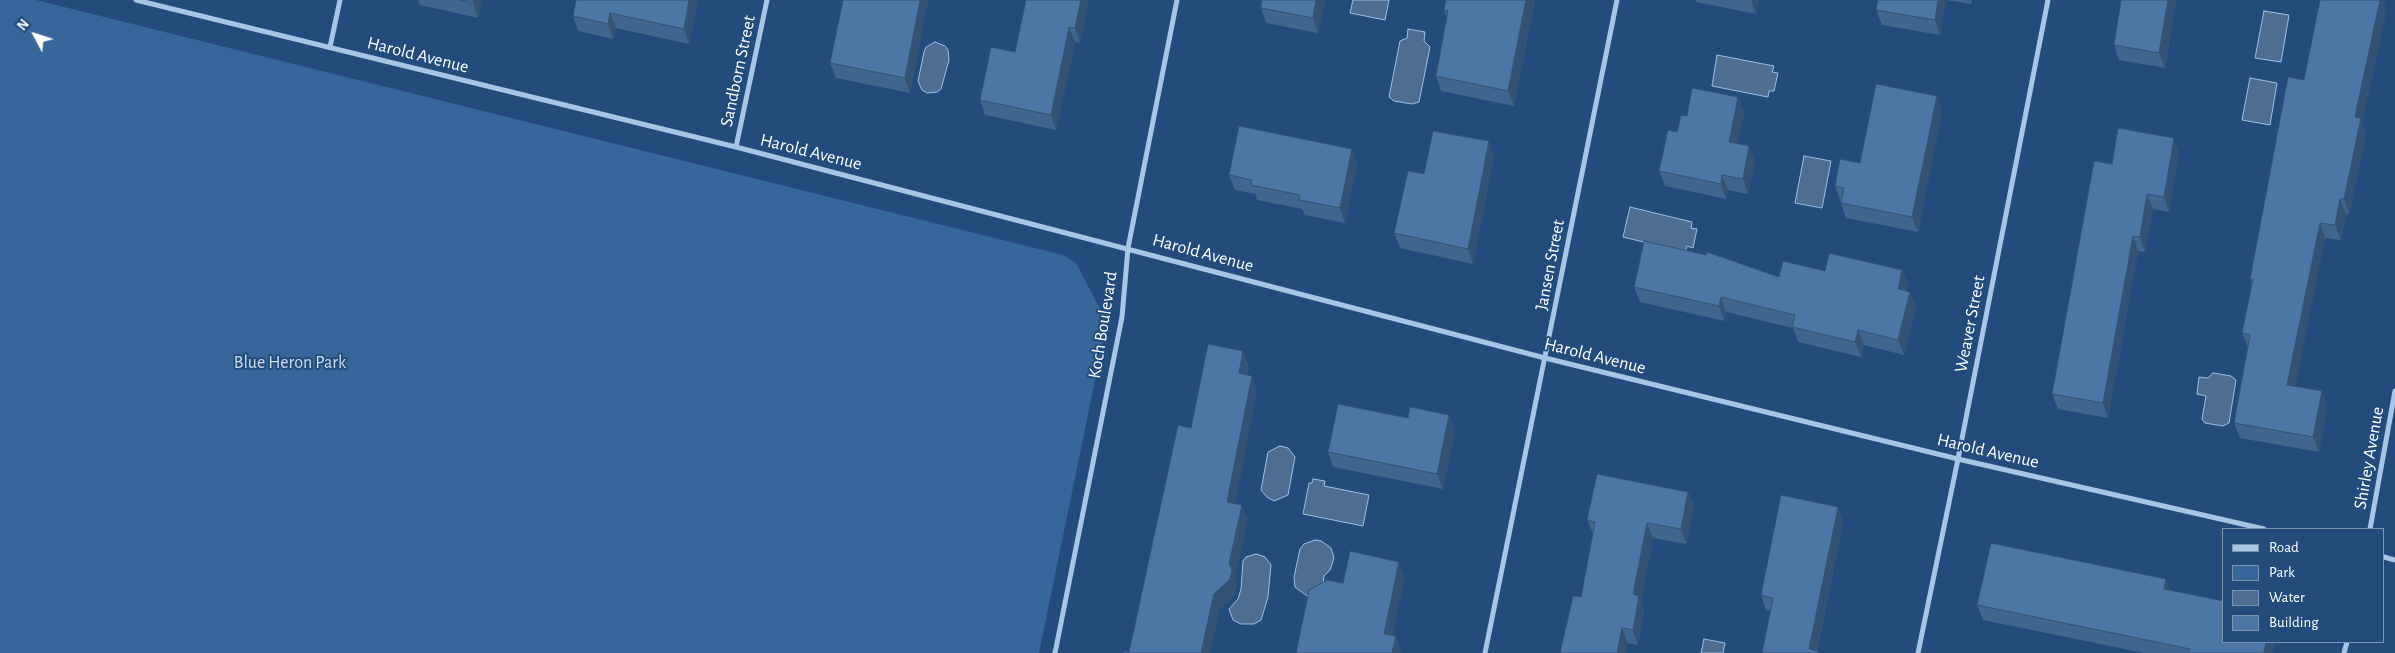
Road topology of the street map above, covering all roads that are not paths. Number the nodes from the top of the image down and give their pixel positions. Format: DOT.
graph roads {
  1 [pos="136,0"];
  2 [pos="340,0"];
  3 [pos="767,0"];
  4 [pos="1177,0"];
  5 [pos="1617,0"];
  6 [pos="2048,0"];
  7 [pos="330,47"];
  8 [pos="736,147"];
  9 [pos="1128,248"];
  10 [pos="1545,358"];
  11 [pos="2395,391"];
  12 [pos="1958,459"];
  13 [pos="2260,528"];
  14 [pos="2370,528"];
  15 [pos="1055,653"];
  16 [pos="1485,653"];
  17 [pos="1918,653"];
  1 -- 7 [label="street, Harold Avenue"];
  2 -- 7 [label="street"];
  3 -- 8 [label="street, Sandborn Street"];
  4 -- 9 [label="street, Koch Boulevard"];
  5 -- 10 [label="street, Jansen Street"];
  6 -- 12 [label="street, Weaver Street"];
  7 -- 8 [label="street, Harold Avenue"];
  8 -- 9 [label="street, Harold Avenue"];
  9 -- 10 [label="street, Harold Avenue"];
  9 -- 15 [label="street, Koch Boulevard"];
  10 -- 12 [label="street, Harold Avenue"];
  10 -- 16 [label="street, Jansen Street"];
  11 -- 14 [label="street, Shirley Avenue"];
  12 -- 13 [label="street, Harold Avenue"];
  12 -- 17 [label="street, Weaver Street"];
}
